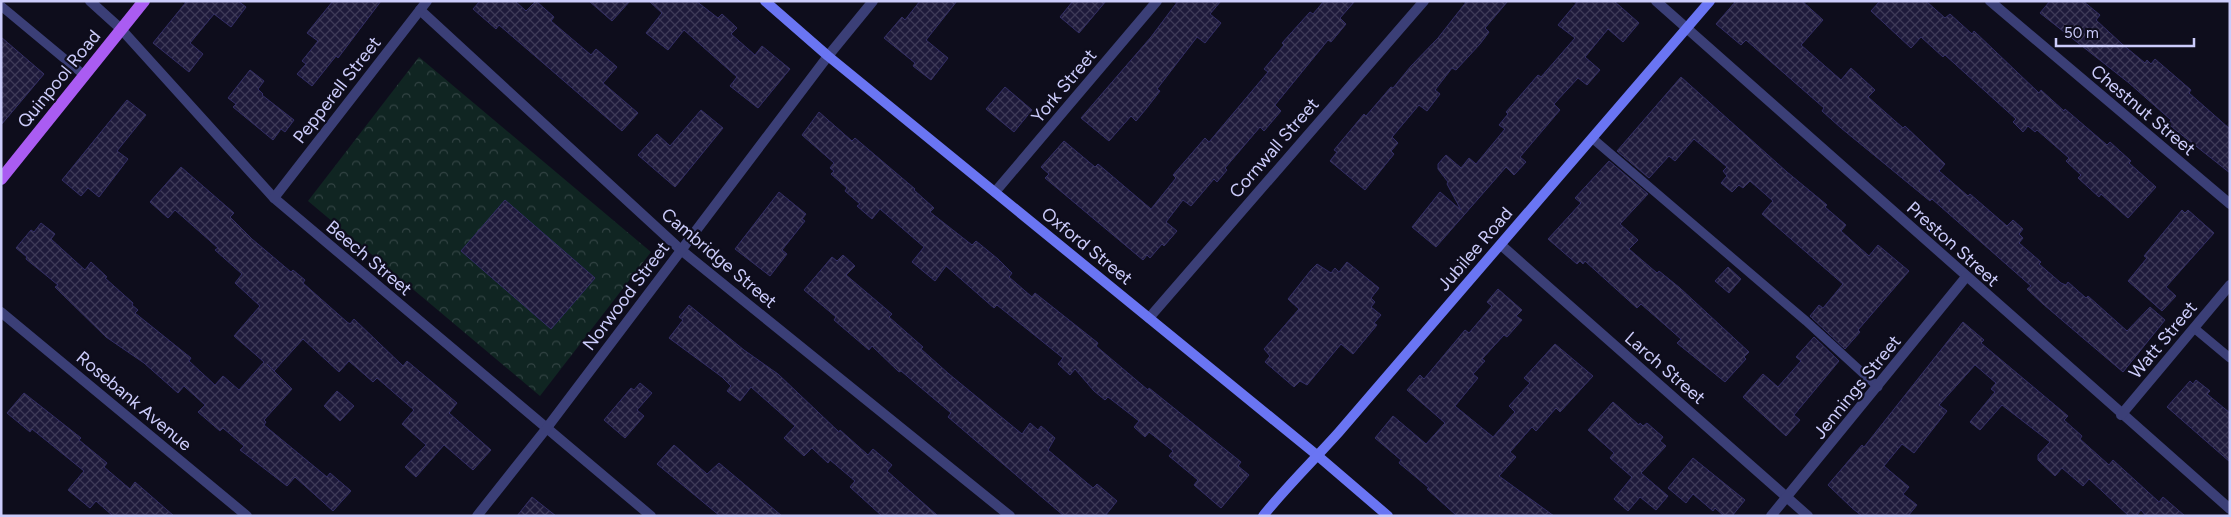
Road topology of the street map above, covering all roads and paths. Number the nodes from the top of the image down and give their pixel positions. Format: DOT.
graph roads {
  1 [pos="90,1"];
  2 [pos="144,1"];
  3 [pos="427,1"];
  4 [pos="766,1"];
  5 [pos="872,1"];
  6 [pos="1157,1"];
  7 [pos="1424,1"];
  8 [pos="1656,1"];
  9 [pos="1710,1"];
  10 [pos="1990,1"];
  11 [pos="1,6"];
  12 [pos="420,10"];
  13 [pos="121,29"];
  14 [pos="1687,29"];
  15 [pos="828,56"];
  16 [pos="84,75"];
  17 [pos="1592,138"];
  18 [pos="1,179"];
  19 [pos="995,192"];
  20 [pos="274,198"];
  21 [pos="2230,204"];
  22 [pos="1501,245"];
  23 [pos="681,250"];
  24 [pos="1966,277"];
  25 [pos="2230,285"];
  26 [pos="1,312"];
  27 [pos="1149,318"];
  28 [pos="2194,328"];
  29 [pos="2230,358"];
  30 [pos="1878,387"];
  31 [pos="2122,415"];
  32 [pos="546,429"];
  33 [pos="1318,456"];
  34 [pos="1787,498"];
  35 [pos="2230,509"];
  36 [pos="247,516"];
  37 [pos="477,516"];
  38 [pos="650,516"];
  39 [pos="1010,516"];
  40 [pos="1262,516"];
  41 [pos="1388,516"];
  42 [pos="1771,516"];
  43 [pos="1808,516"];
  1 -- 13 [label="street, Beech Street"];
  2 -- 13 [label="main road, Quinpool Road"];
  3 -- 12 [label="street, Pepperell Street"];
  4 -- 15 [label="main road, Oxford Street"];
  5 -- 15 [label="street, Norwood Street"];
  6 -- 19 [label="street, York Street"];
  7 -- 27 [label="street, Cornwall Street"];
  8 -- 14 [label="street, Preston Street"];
  9 -- 14 [label="main road, Jubilee Road"];
  10 -- 21 [label="street, Chestnut Street"];
  11 -- 16 [label="lane"];
  12 -- 20 [label="street, Pepperell Street"];
  12 -- 23 [label="street, Cambridge Street"];
  13 -- 16 [label="main road, Quinpool Road"];
  13 -- 20 [label="street, Beech Street"];
  14 -- 17 [label="main road, Jubilee Road"];
  14 -- 24 [label="street, Preston Street"];
  15 -- 19 [label="main road, Oxford Street"];
  15 -- 23 [label="street, Norwood Street"];
  16 -- 18 [label="main road, Quinpool Road"];
  17 -- 22 [label="main road, Jubilee Road"];
  17 -- 30 [label="lane"];
  19 -- 27 [label="main road, Oxford Street"];
  20 -- 32 [label="street, Beech Street"];
  22 -- 33 [label="main road, Jubilee Road"];
  22 -- 34 [label="street, Larch Street"];
  23 -- 32 [label="street, Norwood Street"];
  23 -- 39 [label="street, Cambridge Street"];
  24 -- 30 [label="street, Jennings Street"];
  24 -- 31 [label="street, Preston Street"];
  25 -- 28 [label="street, Watt Street"];
  26 -- 36 [label="street, Rosebank Avenue"];
  27 -- 33 [label="main road, Oxford Street"];
  28 -- 29 [label="lane"];
  28 -- 31 [label="street, Watt Street"];
  30 -- 34 [label="street, Jennings Street"];
  31 -- 35 [label="street, Preston Street"];
  32 -- 37 [label="street, Norwood Street"];
  32 -- 38 [label="street, Beech Street"];
  33 -- 40 [label="main road, Jubilee Road"];
  33 -- 41 [label="main road, Oxford Street"];
  34 -- 42 [label="street, Jennings Street"];
  34 -- 43 [label="street, Larch Street"];
}
